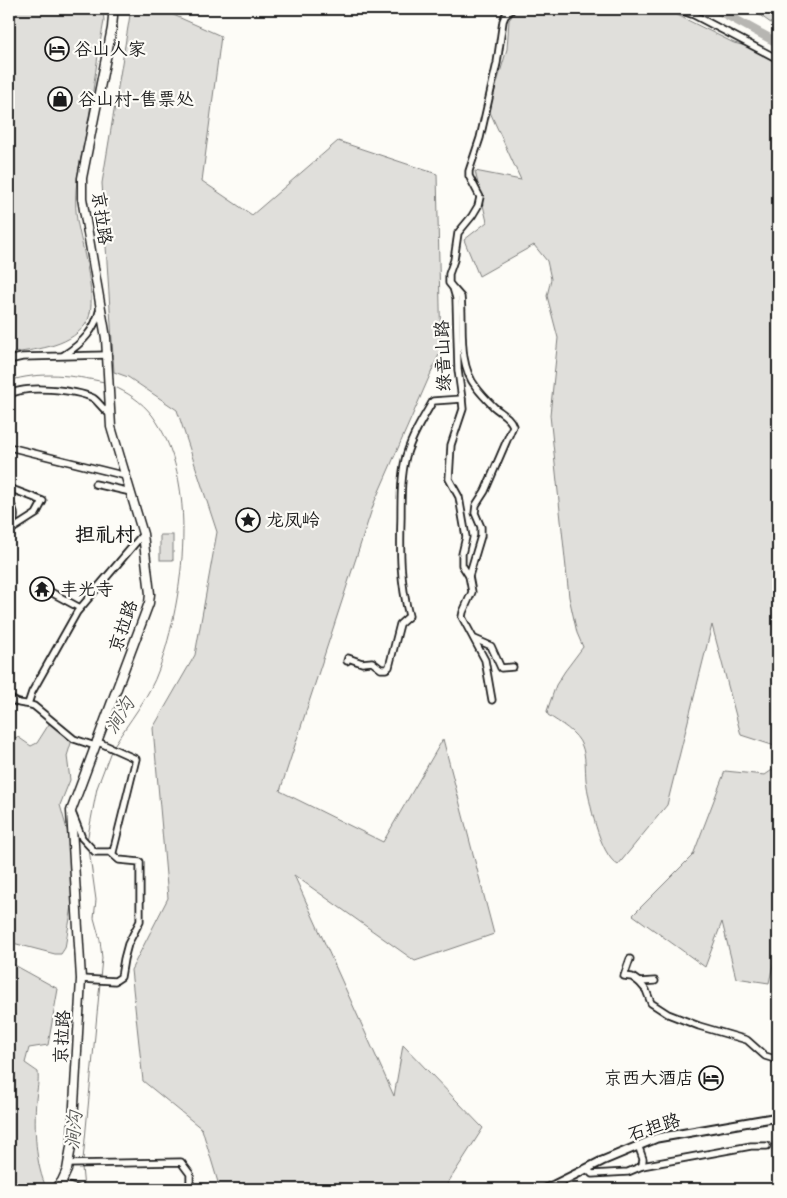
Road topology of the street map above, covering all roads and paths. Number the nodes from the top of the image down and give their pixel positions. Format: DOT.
graph roads {
  1 [pos="111,9"];
  2 [pos="512,9"];
  3 [pos="677,9"];
  4 [pos="778,59"];
  5 [pos="453,288"];
  6 [pos="100,306"];
  7 [pos="64,355"];
  8 [pos="108,357"];
  9 [pos="9,360"];
  10 [pos="9,395"];
  11 [pos="462,399"];
  12 [pos="110,414"];
  13 [pos="9,447"];
  14 [pos="126,476"];
  15 [pos="95,484"];
  16 [pos="9,488"];
  17 [pos="131,492"];
  18 [pos="9,502"];
  19 [pos="10,531"];
  20 [pos="143,534"];
  21 [pos="469,576"];
  22 [pos="47,590"];
  23 [pos="80,608"];
  24 [pos="475,639"];
  25 [pos="347,661"];
  26 [pos="513,668"];
  27 [pos="9,698"];
  28 [pos="492,700"];
  29 [pos="28,704"];
  30 [pos="96,744"];
  31 [pos="71,811"];
  32 [pos="110,852"];
  33 [pos="630,959"];
  34 [pos="81,979"];
  35 [pos="655,981"];
  36 [pos="639,982"];
  37 [pos="778,1060"];
  38 [pos="778,1117"];
  39 [pos="638,1145"];
  40 [pos="767,1146"];
  41 [pos="72,1164"];
  42 [pos="642,1166"];
  43 [pos="587,1169"];
  44 [pos="58,1186"];
  45 [pos="75,1188"];
  46 [pos="190,1189"];
  47 [pos="546,1189"];
  1 -- 6 [label="highway, 京拉路"];
  2 -- 5 [label="street, 绿音山路"];
  3 -- 4 [label="street"];
  5 -- 11 [label="street, 绿音山路"];
  5 -- 21 [label="street"];
  6 -- 7 [label="street"];
  6 -- 8 [label="highway, 京拉路"];
  7 -- 8 [label="street"];
  7 -- 9 [label="street"];
  8 -- 12 [label="highway, 京拉路"];
  10 -- 12 [label="street"];
  11 -- 21 [label="street"];
  11 -- 25 [label="street, 绿音山路"];
  12 -- 14 [label="highway, 京拉路"];
  13 -- 14 [label="street"];
  14 -- 17 [label="highway, 京拉路"];
  15 -- 17 [label="street"];
  16 -- 19 [label="street"];
  17 -- 20 [label="highway, 京拉路"];
  18 -- 19 [label="street"];
  20 -- 23 [label="street"];
  20 -- 30 [label="highway, 京拉路"];
  21 -- 24 [label="street"];
  22 -- 23 [label="street"];
  23 -- 29 [label="street"];
  24 -- 26 [label="street"];
  24 -- 28 [label="street"];
  27 -- 29 [label="street"];
  29 -- 30 [label="street"];
  30 -- 31 [label="highway, 京拉路"];
  30 -- 32 [label="street"];
  31 -- 32 [label="street"];
  31 -- 34 [label="highway, 京拉路"];
  32 -- 34 [label="street"];
  33 -- 36 [label="street"];
  34 -- 41 [label="highway, 京拉路"];
  35 -- 36 [label="street"];
  36 -- 37 [label="street"];
  38 -- 39 [label="main road, 石担路"];
  39 -- 42 [label="street"];
  39 -- 43 [label="main road, 石担路"];
  40 -- 42 [label="street"];
  41 -- 44 [label="highway, 京拉路"];
  41 -- 46 [label="street"];
  42 -- 43 [label="street"];
  43 -- 47 [label="main road, 石担路"];
  44 -- 45 [label="street"];
}
